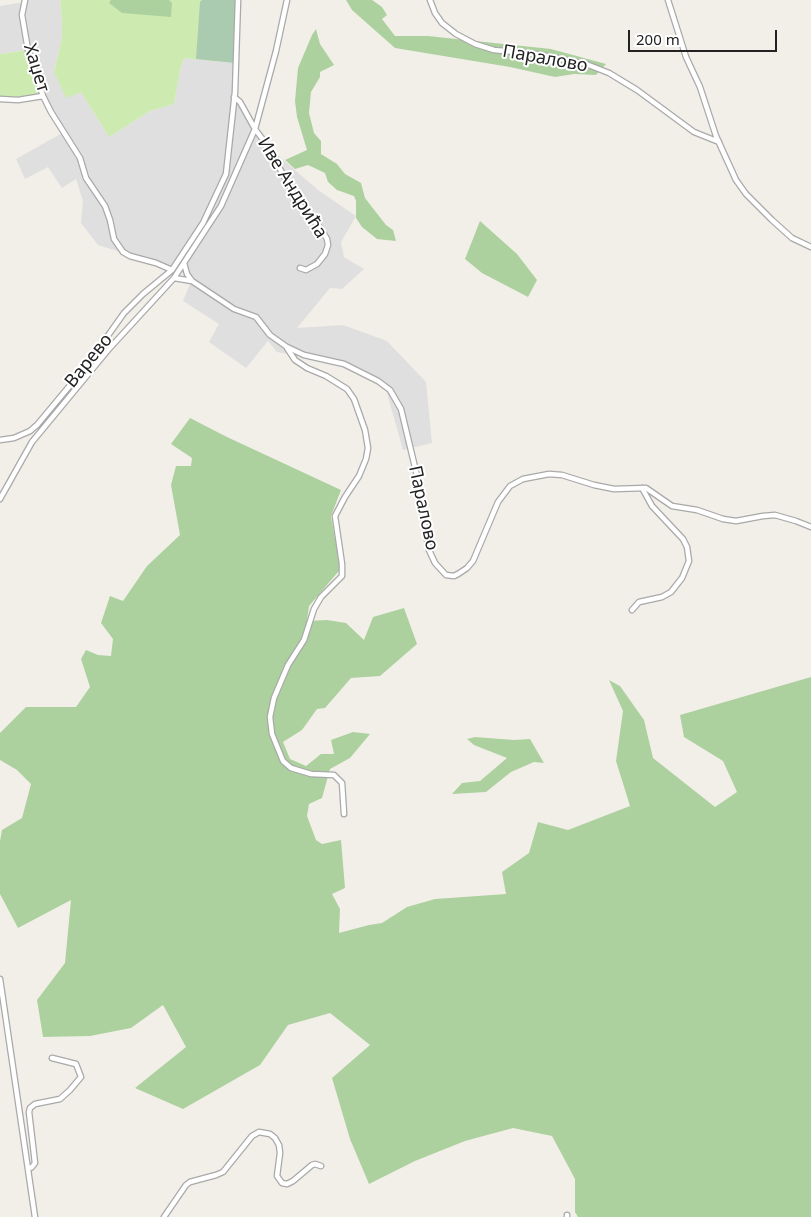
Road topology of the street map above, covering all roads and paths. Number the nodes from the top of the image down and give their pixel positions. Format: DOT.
graph roads {
  1 [pos="25,0"];
  2 [pos="238,0"];
  3 [pos="287,0"];
  4 [pos="430,0"];
  5 [pos="668,0"];
  6 [pos="43,96"];
  7 [pos="234,97"];
  8 [pos="0,99"];
  9 [pos="255,130"];
  10 [pos="719,142"];
  11 [pos="811,247"];
  12 [pos="184,263"];
  13 [pos="300,268"];
  14 [pos="172,270"];
  15 [pos="174,278"];
  16 [pos="192,281"];
  17 [pos="287,347"];
  18 [pos="37,425"];
  19 [pos="42,431"];
  20 [pos="0,440"];
  21 [pos="642,488"];
  22 [pos="0,499"];
  23 [pos="811,527"];
  24 [pos="632,610"];
  25 [pos="344,814"];
  26 [pos="0,980"];
  27 [pos="52,1058"];
  28 [pos="321,1166"];
  29 [pos="28,1169"];
  30 [pos="35,1217"];
  31 [pos="164,1217"];
  1 -- 6 [label="street, Хаџет"];
  2 -- 7 [label="street, Иве Андрића"];
  3 -- 9 [label="street"];
  4 -- 10 [label="street, Паралово"];
  5 -- 10 [label="street"];
  6 -- 8 [label="street"];
  6 -- 14 [label="street, Хаџет"];
  7 -- 9 [label="street, Иве Андрића"];
  7 -- 14 [label="street, Иве Андрића"];
  9 -- 12 [label="street"];
  9 -- 13 [label="street, Иве Андрића"];
  10 -- 11 [label="street"];
  12 -- 15 [label="street"];
  12 -- 16 [label="street"];
  14 -- 18 [label="street, Варево"];
  15 -- 16 [label="street, Паралово"];
  15 -- 19 [label="street"];
  16 -- 17 [label="street, Паралово"];
  17 -- 21 [label="street, Паралово"];
  17 -- 25 [label="street"];
  18 -- 19 [label="street"];
  18 -- 20 [label="street, Варево"];
  19 -- 22 [label="street"];
  21 -- 23 [label="street"];
  21 -- 24 [label="street"];
  26 -- 29 [label="street"];
  27 -- 29 [label="street"];
  28 -- 31 [label="street"];
  29 -- 30 [label="street"];
}
